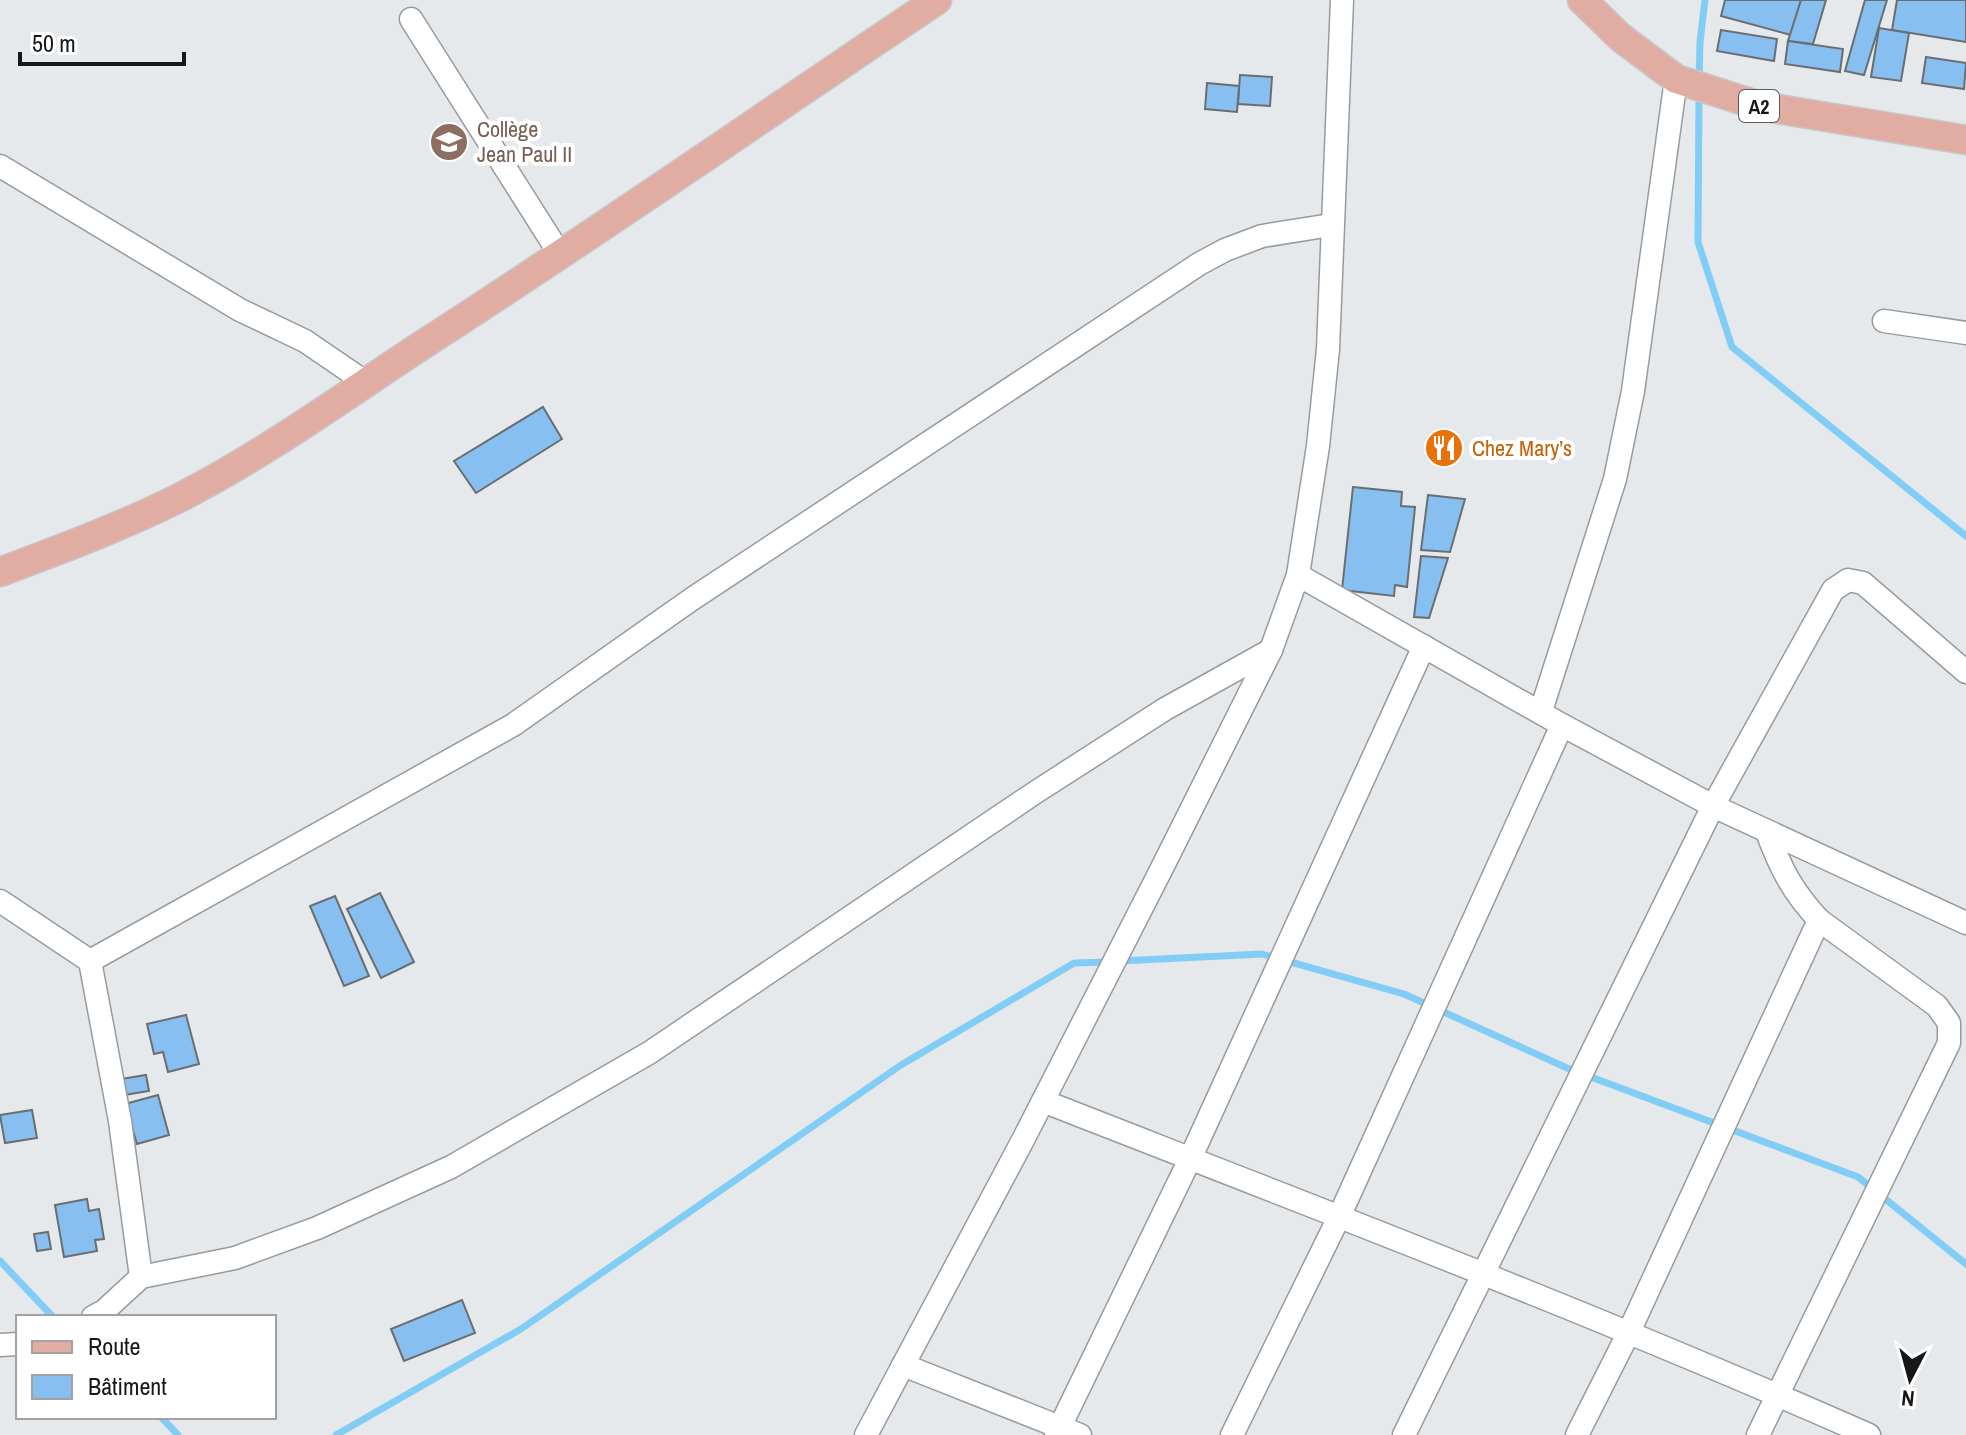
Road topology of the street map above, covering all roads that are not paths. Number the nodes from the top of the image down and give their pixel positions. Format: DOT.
graph roads {
  1 [pos="937,0"];
  2 [pos="1342,0"];
  3 [pos="1582,0"];
  4 [pos="411,19"];
  5 [pos="1676,79"];
  6 [pos="1966,140"];
  7 [pos="0,166"];
  8 [pos="1331,225"];
  9 [pos="561,256"];
  10 [pos="1884,321"];
  11 [pos="1966,333"];
  12 [pos="365,382"];
  13 [pos="0,572"];
  14 [pos="1298,575"];
  15 [pos="1424,646"];
  16 [pos="1271,650"];
  17 [pos="1966,672"];
  18 [pos="1541,711"];
  19 [pos="1562,725"];
  20 [pos="1713,806"];
  21 [pos="1767,832"];
  22 [pos="0,901"];
  23 [pos="1819,920"];
  24 [pos="1966,923"];
  25 [pos="90,961"];
  26 [pos="1043,1101"];
  27 [pos="1190,1159"];
  28 [pos="1339,1217"];
  29 [pos="1484,1275"];
  30 [pos="141,1277"];
  31 [pos="97,1315"];
  32 [pos="1628,1334"];
  33 [pos="903,1365"];
  34 [pos="1778,1395"];
  35 [pos="1065,1432"];
  36 [pos="866,1435"];
  37 [pos="1232,1435"];
  38 [pos="1404,1435"];
  39 [pos="1577,1435"];
  40 [pos="1758,1435"];
  41 [pos="1869,1435"];
  1 -- 9 [label="main road"];
  2 -- 8 [label="street"];
  3 -- 5 [label="main road, A2"];
  4 -- 9 [label="street"];
  5 -- 6 [label="main road, A2"];
  5 -- 18 [label="street"];
  7 -- 12 [label="street"];
  8 -- 14 [label="street"];
  8 -- 25 [label="street"];
  9 -- 12 [label="main road"];
  10 -- 11 [label="street"];
  12 -- 13 [label="main road"];
  14 -- 15 [label="street"];
  14 -- 16 [label="street"];
  15 -- 18 [label="street"];
  15 -- 27 [label="street"];
  16 -- 26 [label="street"];
  16 -- 30 [label="street"];
  17 -- 20 [label="street"];
  18 -- 19 [label="street"];
  19 -- 20 [label="street"];
  19 -- 28 [label="street"];
  20 -- 21 [label="street"];
  20 -- 29 [label="street"];
  21 -- 23 [label="street"];
  21 -- 24 [label="street"];
  22 -- 25 [label="street"];
  23 -- 32 [label="street"];
  23 -- 34 [label="street"];
  25 -- 30 [label="street"];
  26 -- 27 [label="street"];
  26 -- 33 [label="street"];
  27 -- 28 [label="street"];
  27 -- 35 [label="street"];
  28 -- 29 [label="street"];
  28 -- 37 [label="street"];
  29 -- 32 [label="street"];
  29 -- 38 [label="street"];
  30 -- 31 [label="street"];
  32 -- 34 [label="street"];
  32 -- 39 [label="street"];
  33 -- 35 [label="street"];
  33 -- 36 [label="street"];
  34 -- 40 [label="street"];
  34 -- 41 [label="street"];
}
